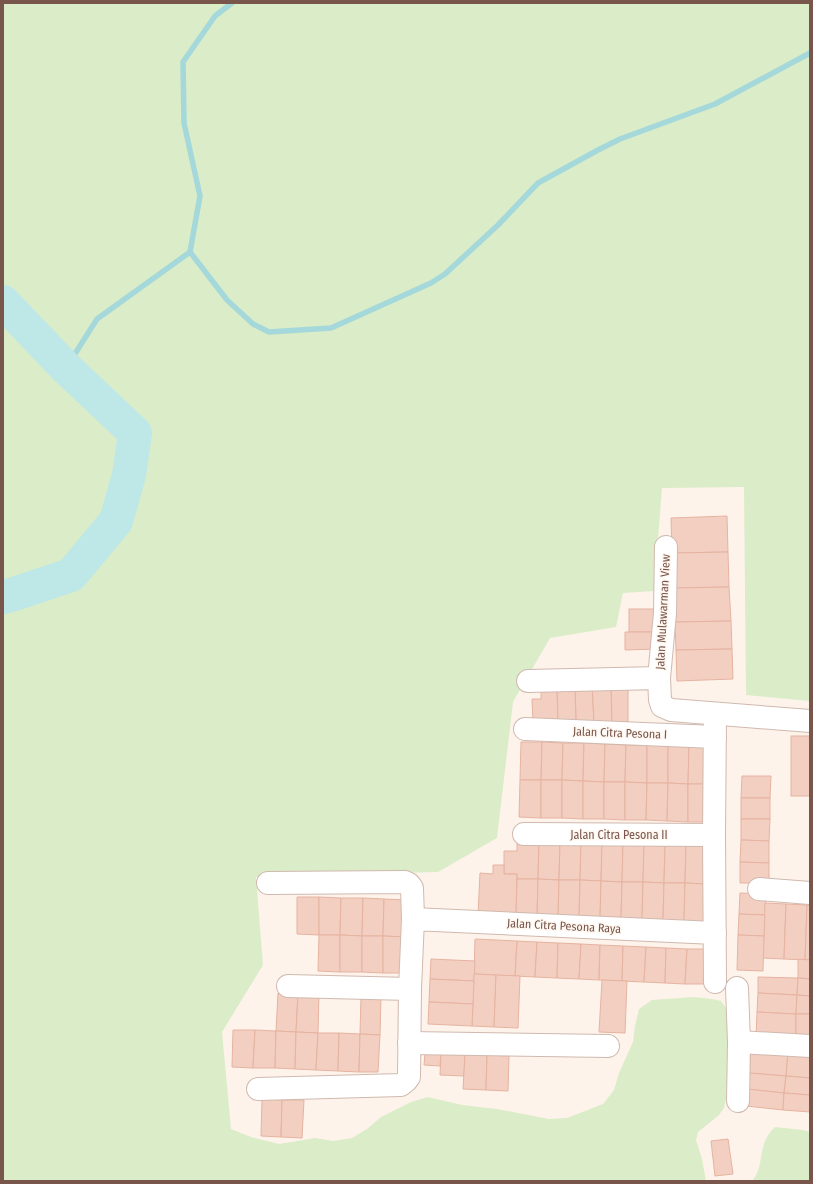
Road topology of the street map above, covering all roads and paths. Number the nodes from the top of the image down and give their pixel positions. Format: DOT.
graph roads {
  1 [pos="666,547"];
  2 [pos="659,678"];
  3 [pos="528,680"];
  4 [pos="716,714"];
  5 [pos="810,721"];
  6 [pos="525,729"];
  7 [pos="715,737"];
  8 [pos="524,834"];
  9 [pos="714,835"];
  10 [pos="268,883"];
  11 [pos="759,889"];
  12 [pos="810,893"];
  13 [pos="414,919"];
  14 [pos="715,933"];
  15 [pos="715,982"];
  16 [pos="288,986"];
  17 [pos="738,988"];
  18 [pos="410,989"];
  19 [pos="739,1042"];
  20 [pos="409,1043"];
  21 [pos="608,1046"];
  22 [pos="810,1046"];
  23 [pos="258,1089"];
  24 [pos="738,1101"];
  1 -- 2 [label="street, Jalan Mulawarman View"];
  2 -- 3 [label="street, Jalan Mulawarman View"];
  2 -- 4 [label="street, Jalan Mulawarman View"];
  4 -- 5 [label="street"];
  4 -- 7 [label="street"];
  6 -- 7 [label="street, Jalan Citra Pesona I"];
  7 -- 9 [label="street"];
  8 -- 9 [label="street, Jalan Citra Pesona II"];
  9 -- 14 [label="street"];
  10 -- 13 [label="street"];
  11 -- 12 [label="street"];
  13 -- 14 [label="street, Jalan Citra Pesona Raya"];
  13 -- 18 [label="street"];
  14 -- 15 [label="street"];
  16 -- 18 [label="street"];
  17 -- 19 [label="street"];
  18 -- 20 [label="street"];
  19 -- 22 [label="street"];
  19 -- 24 [label="street"];
  20 -- 21 [label="street"];
  20 -- 23 [label="street"];
}
